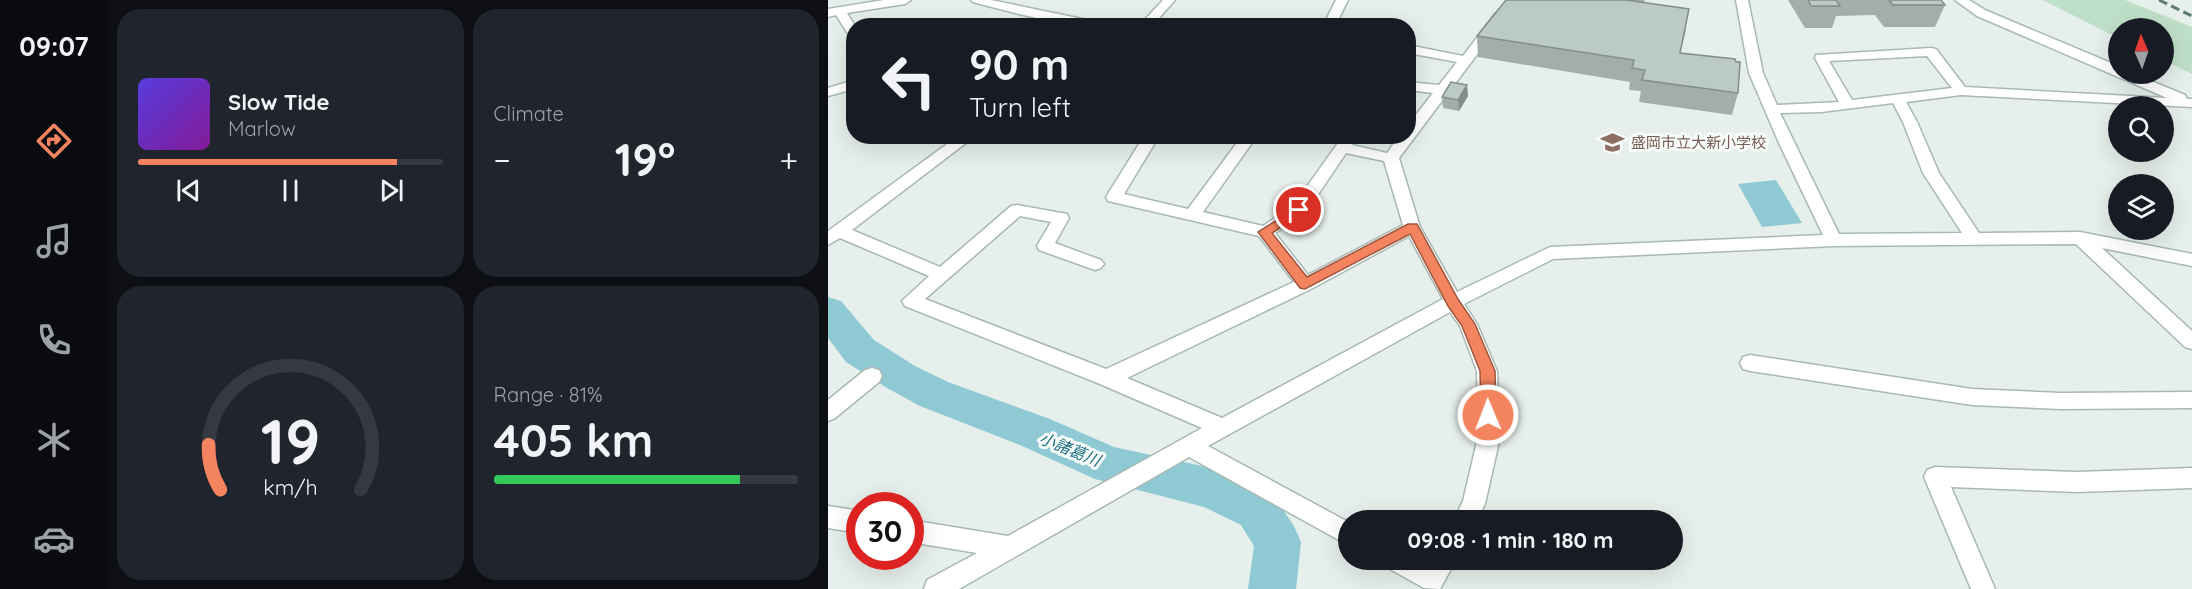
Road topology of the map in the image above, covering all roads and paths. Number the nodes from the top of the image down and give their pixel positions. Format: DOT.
graph roads {
  1 [pos="906,0"];
  2 [pos="977,0"];
  3 [pos="1169,0"];
  4 [pos="1342,0"];
  5 [pos="1527,0"];
  6 [pos="1742,0"];
  7 [pos="1961,0"];
  8 [pos="833,12"];
  9 [pos="1052,18"];
  10 [pos="1152,18"];
  11 [pos="1333,18"];
  12 [pos="846,26"];
  13 [pos="1416,51"];
  14 [pos="1465,60"];
  15 [pos="2108,67"];
  16 [pos="2147,84"];
  17 [pos="846,86"];
  18 [pos="1416,87"];
  19 [pos="1443,90"];
  20 [pos="1961,91"];
  21 [pos="828,92"];
  22 [pos="1897,99"];
  23 [pos="2192,103"];
  24 [pos="1848,105"];
  25 [pos="1772,109"];
  26 [pos="1416,125"];
  27 [pos="957,144"];
  28 [pos="1147,144"];
  29 [pos="1244,144"];
  30 [pos="1346,144"];
  31 [pos="1352,144"];
  32 [pos="1402,144"];
  33 [pos="1391,158"];
  34 [pos="1192,215"];
  35 [pos="1412,227"];
  36 [pos="1265,232"];
  37 [pos="833,235"];
  38 [pos="2080,238"];
  39 [pos="1974,239"];
  40 [pos="1834,240"];
  41 [pos="2192,260"];
  42 [pos="1095,264"];
  43 [pos="942,275"];
  44 [pos="1305,284"];
  45 [pos="1453,302"];
  46 [pos="2192,342"];
  47 [pos="1750,363"];
  48 [pos="872,376"];
  49 [pos="1107,378"];
  50 [pos="2192,400"];
  51 [pos="828,412"];
  52 [pos="1223,428"];
  53 [pos="1189,446"];
  54 [pos="2192,478"];
  55 [pos="1471,510"];
  56 [pos="828,517"];
  57 [pos="846,520"];
  58 [pos="1338,528"];
  59 [pos="924,533"];
  60 [pos="1007,547"];
  61 [pos="1414,570"];
  62 [pos="1438,570"];
  63 [pos="936,589"];
  64 [pos="1983,589"];
  1 -- 8 [label="street"];
  2 -- 9 [label="street"];
  3 -- 10 [label="street"];
  4 -- 11 [label="street"];
  5 -- 14 [label="street"];
  6 -- 25 [label="street"];
  7 -- 15 [label="street"];
  8 -- 12 [label="street"];
  13 -- 14 [label="street"];
  14 -- 19 [label="street"];
  16 -- 23 [label="street"];
  17 -- 21 [label="street"];
  18 -- 19 [label="street"];
  19 -- 26 [label="street"];
  20 -- 22 [label="street"];
  20 -- 23 [label="street"];
  20 -- 24 [label="street"];
  22 -- 24 [label="street"];
  22 -- 39 [label="street"];
  24 -- 25 [label="street"];
  25 -- 40 [label="street"];
  27 -- 37 [label="street"];
  28 -- 34 [label="street"];
  29 -- 34 [label="street"];
  30 -- 36 [label="street"];
  31 -- 33 [label="street"];
  32 -- 33 [label="street"];
  33 -- 35 [label="street"];
  34 -- 36 [label="street"];
  35 -- 44 [label="street"];
  35 -- 45 [label="street"];
  36 -- 44 [label="street"];
  37 -- 43 [label="street"];
  38 -- 39 [label="street"];
  38 -- 41 [label="street"];
  38 -- 46 [label="street"];
  39 -- 40 [label="street"];
  40 -- 45 [label="street"];
  42 -- 43 [label="street"];
  43 -- 49 [label="street"];
  44 -- 49 [label="street"];
  45 -- 52 [label="street"];
  45 -- 55 [label="street"];
  47 -- 50 [label="street"];
  48 -- 51 [label="street"];
  49 -- 52 [label="street"];
  52 -- 53 [label="street"];
  53 -- 58 [label="street"];
  53 -- 60 [label="street"];
  54 -- 64 [label="street"];
  56 -- 57 [label="street"];
  59 -- 60 [label="street"];
  60 -- 63 [label="street"];
  61 -- 62 [label="street"];
}
